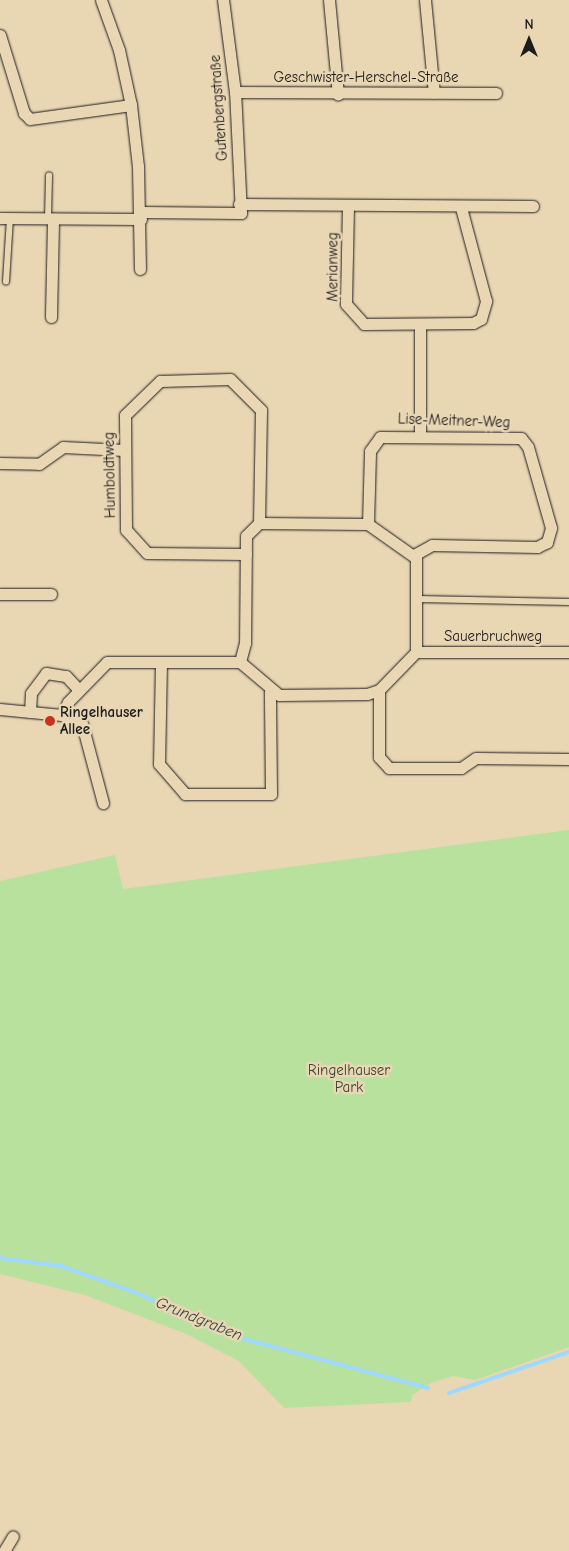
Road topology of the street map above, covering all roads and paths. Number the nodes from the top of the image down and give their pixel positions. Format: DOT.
graph roads {
  1 [pos="100,0"];
  2 [pos="223,0"];
  3 [pos="329,0"];
  4 [pos="426,0"];
  5 [pos="0,35"];
  6 [pos="235,92"];
  7 [pos="496,93"];
  8 [pos="434,94"];
  9 [pos="338,95"];
  10 [pos="131,105"];
  11 [pos="49,176"];
  12 [pos="348,206"];
  13 [pos="533,206"];
  14 [pos="460,208"];
  15 [pos="240,209"];
  16 [pos="141,215"];
  17 [pos="5,218"];
  18 [pos="50,220"];
  19 [pos="140,269"];
  20 [pos="6,282"];
  21 [pos="51,317"];
  22 [pos="420,325"];
  23 [pos="420,435"];
  24 [pos="124,450"];
  25 [pos="0,463"];
  26 [pos="259,523"];
  27 [pos="368,524"];
  28 [pos="246,554"];
  29 [pos="414,555"];
  30 [pos="0,594"];
  31 [pos="51,594"];
  32 [pos="417,599"];
  33 [pos="569,602"];
  34 [pos="416,652"];
  35 [pos="569,652"];
  36 [pos="161,662"];
  37 [pos="240,662"];
  38 [pos="79,690"];
  39 [pos="379,690"];
  40 [pos="270,692"];
  41 [pos="0,709"];
  42 [pos="30,712"];
  43 [pos="62,715"];
  44 [pos="569,759"];
  45 [pos="103,804"];
  46 [pos="13,1536"];
  47 [pos="4,1551"];
  1 -- 10 [label="street"];
  2 -- 6 [label="street, Gutenbergstraße"];
  3 -- 9 [label="street"];
  4 -- 8 [label="street"];
  5 -- 10 [label="street"];
  6 -- 9 [label="street, Geschwister-Herschel-Straße"];
  6 -- 15 [label="street, Gutenbergstraße"];
  7 -- 8 [label="street, Geschwister-Herschel-Straße"];
  8 -- 9 [label="street, Geschwister-Herschel-Straße"];
  10 -- 16 [label="street"];
  11 -- 18 [label="lane"];
  12 -- 14 [label="street"];
  12 -- 15 [label="street"];
  12 -- 22 [label="street, Merianweg"];
  13 -- 14 [label="street"];
  14 -- 22 [label="street, Merianweg"];
  15 -- 16 [label="street"];
  16 -- 18 [label="street"];
  16 -- 19 [label="street"];
  17 -- 18 [label="street"];
  17 -- 20 [label="lane"];
  18 -- 21 [label="street"];
  22 -- 23 [label="street"];
  23 -- 27 [label="street, Lise-Meitner-Weg"];
  23 -- 29 [label="street, Lise-Meitner-Weg"];
  24 -- 25 [label="street"];
  24 -- 26 [label="street, Humboldtweg"];
  24 -- 28 [label="street, Humboldtweg"];
  26 -- 27 [label="street"];
  26 -- 28 [label="street"];
  27 -- 29 [label="street"];
  28 -- 37 [label="street"];
  29 -- 32 [label="street"];
  30 -- 31 [label="street"];
  32 -- 33 [label="lane"];
  32 -- 34 [label="street"];
  34 -- 35 [label="street, Sauerbruchweg"];
  34 -- 39 [label="street"];
  36 -- 37 [label="street"];
  36 -- 38 [label="street"];
  36 -- 40 [label="street"];
  37 -- 40 [label="street"];
  38 -- 42 [label="street"];
  38 -- 43 [label="street"];
  39 -- 40 [label="street"];
  39 -- 44 [label="street"];
  41 -- 42 [label="street"];
  42 -- 43 [label="street"];
  43 -- 45 [label="street"];
  46 -- 47 [label="street"];
}
